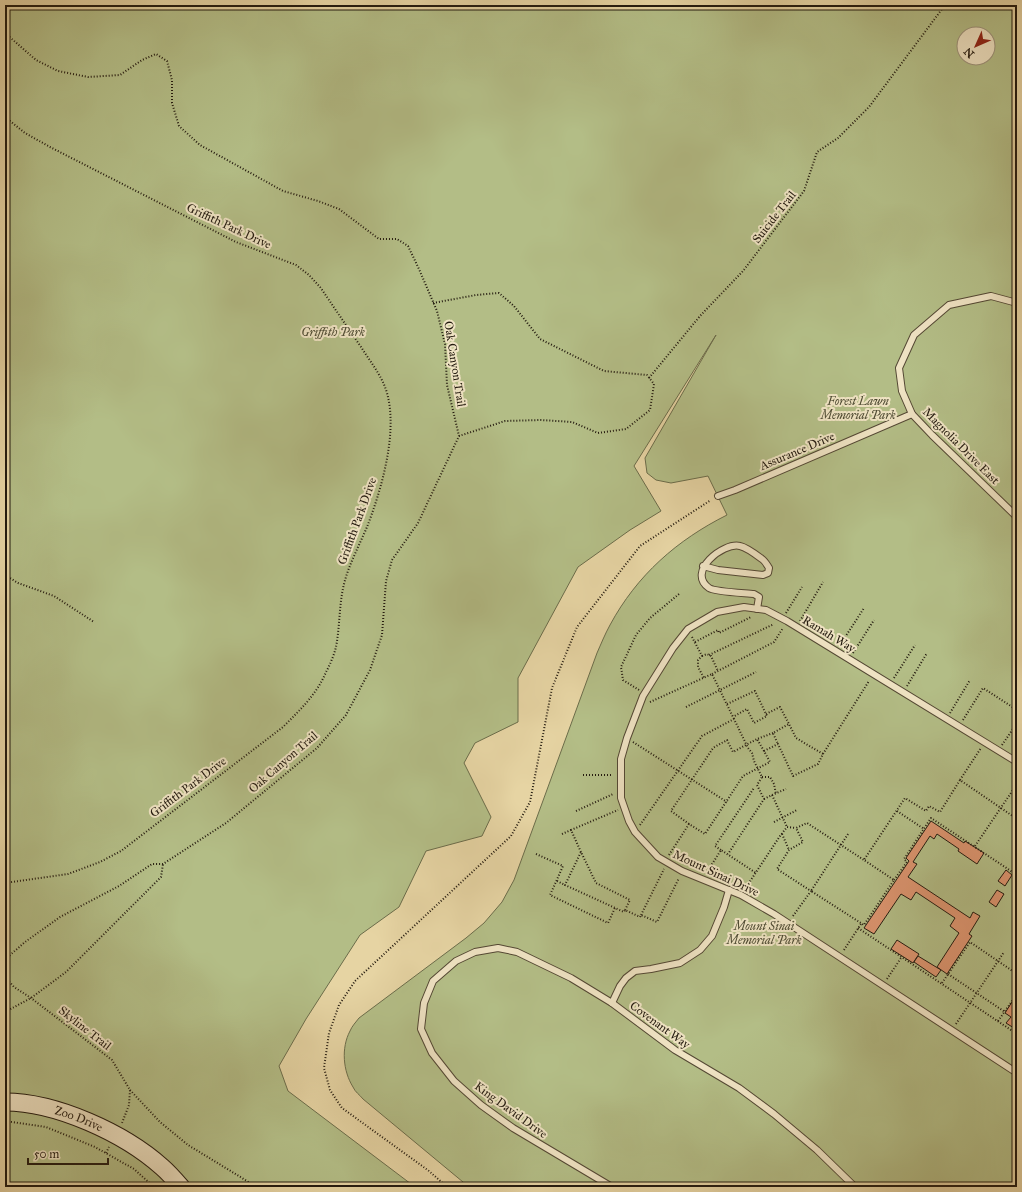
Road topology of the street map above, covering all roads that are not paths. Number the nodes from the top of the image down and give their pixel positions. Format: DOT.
graph roads {
  1 [pos="1017,304"];
  2 [pos="912,414"];
  3 [pos="718,496"];
  4 [pos="1017,517"];
  5 [pos="703,566"];
  6 [pos="757,609"];
  7 [pos="645,693"];
  8 [pos="1017,762"];
  9 [pos="729,890"];
  10 [pos="434,981"];
  11 [pos="612,1003"];
  12 [pos="1017,1073"];
  13 [pos="5,1102"];
  14 [pos="181,1187"];
  15 [pos="612,1187"];
  16 [pos="855,1187"];
  1 -- 2 [label="lane, Magnolia Drive East"];
  2 -- 3 [label="lane, Assurance Drive"];
  2 -- 4 [label="lane, Magnolia Drive East"];
  5 -- 5 [label="lane"];
  5 -- 6 [label="lane"];
  6 -- 7 [label="lane, Ramah Way"];
  6 -- 8 [label="lane, Ramah Way"];
  7 -- 9 [label="lane, Mount Sinai Drive"];
  9 -- 11 [label="lane"];
  9 -- 12 [label="lane, Mount Sinai Drive"];
  10 -- 11 [label="lane, Covenant Way"];
  10 -- 15 [label="lane, King David Drive"];
  11 -- 16 [label="lane, Covenant Way"];
  13 -- 14 [label="street, Zoo Drive"];
}
